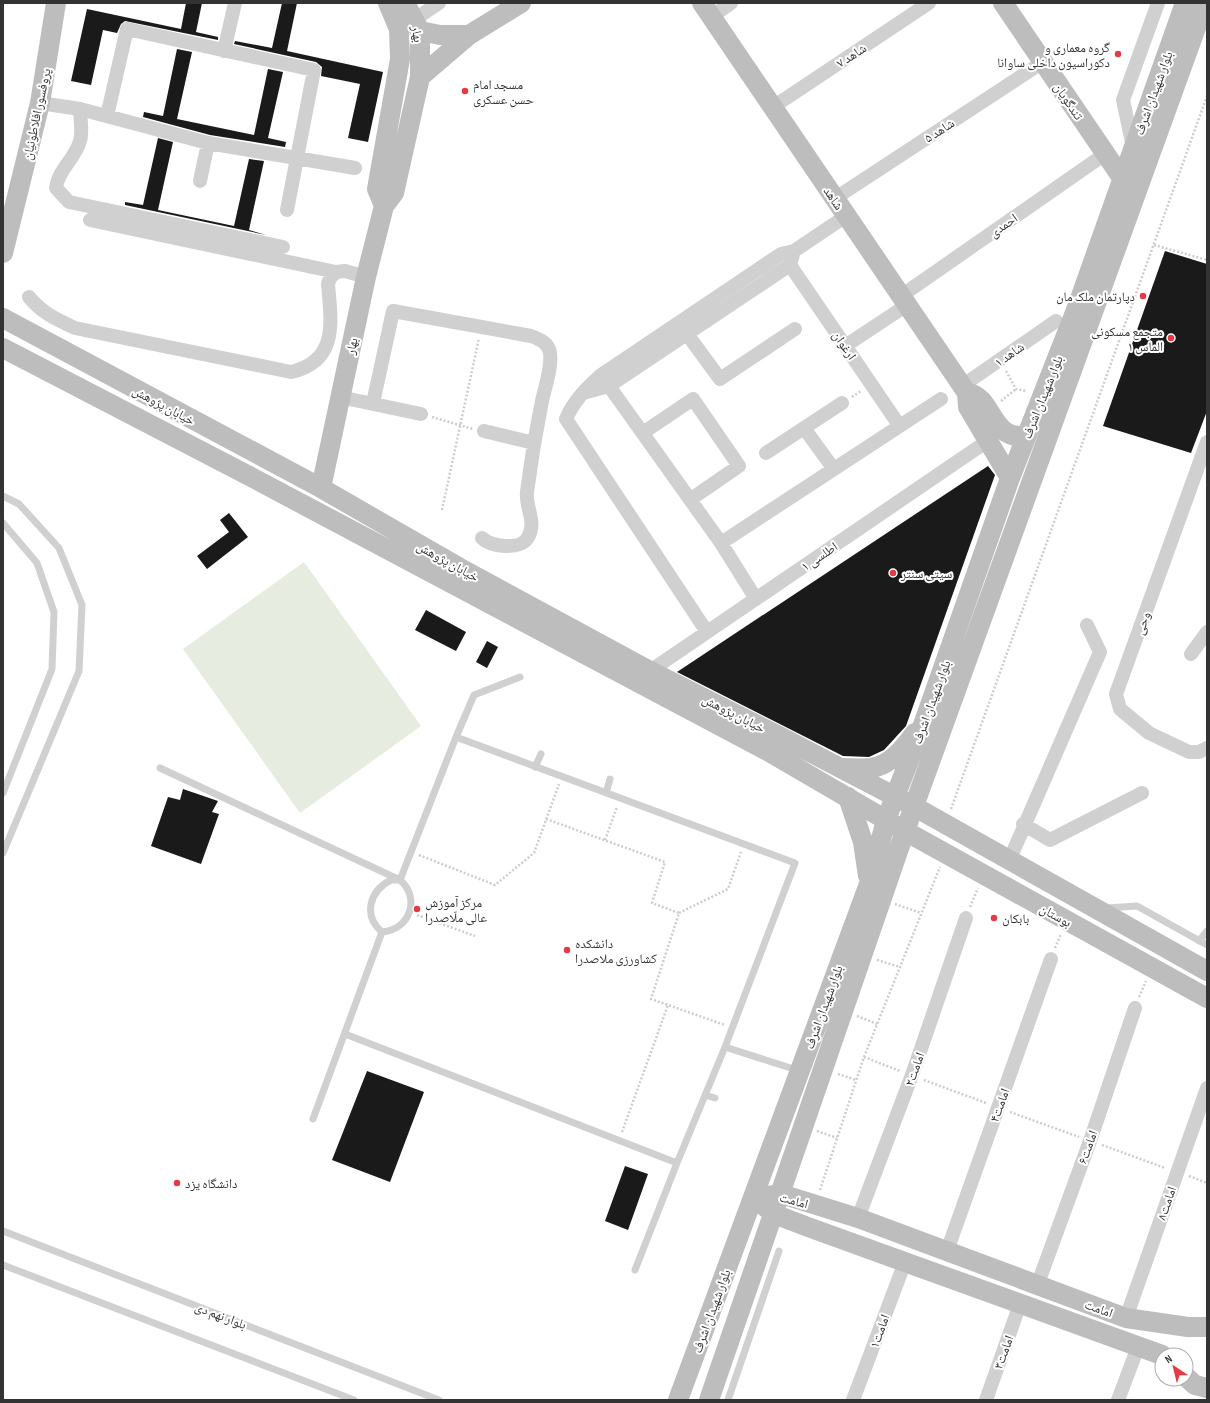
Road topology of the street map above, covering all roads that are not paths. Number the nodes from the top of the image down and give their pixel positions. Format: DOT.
graph roads {
  1 [pos="56,3"];
  2 [pos="235,3"];
  3 [pos="388,3"];
  4 [pos="439,3"];
  5 [pos="521,3"];
  6 [pos="731,3"];
  7 [pos="929,3"];
  8 [pos="1003,3"];
  9 [pos="1158,3"];
  10 [pos="1185,3"];
  11 [pos="1205,3"];
  12 [pos="706,10"];
  13 [pos="414,18"];
  14 [pos="469,35"];
  15 [pos="224,51"];
  16 [pos="1043,62"];
  17 [pos="420,77"];
  18 [pos="40,103"];
  19 [pos="772,107"];
  20 [pos="80,109"];
  21 [pos="107,116"];
  22 [pos="208,143"];
  23 [pos="1133,147"];
  24 [pos="1105,154"];
  25 [pos="298,158"];
  26 [pos="355,168"];
  27 [pos="1122,178"];
  28 [pos="200,181"];
  29 [pos="834,199"];
  30 [pos="384,206"];
  31 [pos="287,210"];
  32 [pos="846,216"];
  33 [pos="90,220"];
  34 [pos="7,229"];
  35 [pos="283,247"];
  36 [pos="794,251"];
  37 [pos="3,253"];
  38 [pos="790,265"];
  39 [pos="336,272"];
  40 [pos="366,277"];
  41 [pos="29,297"];
  42 [pos="904,301"];
  43 [pos="3,318"];
  44 [pos="1056,321"];
  45 [pos="795,329"];
  46 [pos="687,334"];
  47 [pos="1072,345"];
  48 [pos="845,346"];
  49 [pos="3,348"];
  50 [pos="610,386"];
  51 [pos="964,390"];
  52 [pos="581,394"];
  53 [pos="340,397"];
  54 [pos="941,399"];
  55 [pos="373,403"];
  56 [pos="842,403"];
  57 [pos="422,414"];
  58 [pos="899,425"];
  59 [pos="804,428"];
  60 [pos="484,431"];
  61 [pos="644,432"];
  62 [pos="1026,436"];
  63 [pos="989,440"];
  64 [pos="534,443"];
  65 [pos="1206,447"];
  66 [pos="766,453"];
  67 [pos="833,468"];
  68 [pos="1010,478"];
  69 [pos="321,488"];
  70 [pos="3,496"];
  71 [pos="691,499"];
  72 [pos="3,523"];
  73 [pos="482,538"];
  74 [pos="721,543"];
  75 [pos="756,599"];
  76 [pos="1087,625"];
  77 [pos="707,632"];
  78 [pos="1207,632"];
  79 [pos="1191,654"];
  80 [pos="650,671"];
  81 [pos="520,677"];
  82 [pos="924,722"];
  83 [pos="456,737"];
  84 [pos="1207,748"];
  85 [pos="541,754"];
  86 [pos="535,767"];
  87 [pos="160,768"];
  88 [pos="840,768"];
  89 [pos="610,778"];
  90 [pos="3,793"];
  91 [pos="606,793"];
  92 [pos="1142,793"];
  93 [pos="848,797"];
  94 [pos="896,798"];
  95 [pos="915,807"];
  96 [pos="886,820"];
  97 [pos="1023,824"];
  98 [pos="905,831"];
  99 [pos="3,853"];
  100 [pos="1009,861"];
  101 [pos="1031,874"];
  102 [pos="400,880"];
  103 [pos="869,884"];
  104 [pos="1021,895"];
  105 [pos="1096,909"];
  106 [pos="966,918"];
  107 [pos="1207,931"];
  108 [pos="382,932"];
  109 [pos="1199,941"];
  110 [pos="1207,945"];
  111 [pos="1051,959"];
  112 [pos="1207,971"];
  113 [pos="1207,998"];
  114 [pos="1135,1008"];
  115 [pos="345,1034"];
  116 [pos="725,1047"];
  117 [pos="800,1071"];
  118 [pos="1207,1088"];
  119 [pos="705,1095"];
  120 [pos="715,1098"];
  121 [pos="313,1119"];
  122 [pos="677,1163"];
  123 [pos="781,1194"];
  124 [pos="753,1197"];
  125 [pos="774,1214"];
  126 [pos="858,1218"];
  127 [pos="3,1231"];
  128 [pos="779,1251"];
  129 [pos="947,1251"];
  130 [pos="905,1262"];
  131 [pos="3,1264"];
  132 [pos="635,1270"];
  133 [pos="759,1282"];
  134 [pos="1037,1286"];
  135 [pos="1020,1304"];
  136 [pos="1126,1318"];
  137 [pos="1207,1327"];
  138 [pos="1138,1347"];
  139 [pos="1154,1352"];
  140 [pos="1194,1384"];
  141 [pos="1207,1388"];
  142 [pos="354,1400"];
  143 [pos="439,1400"];
  144 [pos="678,1400"];
  145 [pos="709,1400"];
  146 [pos="728,1400"];
  147 [pos="853,1400"];
  148 [pos="986,1400"];
  149 [pos="1118,1400"];
  1 -- 18 [label="main road, پروفسور افلاطونیان"];
  2 -- 15 [label="street"];
  3 -- 30 [label="main road, بهار"];
  4 -- 13 [label="street"];
  5 -- 14 [label="main road"];
  6 -- 12 [label="street"];
  7 -- 19 [label="street, شاهد ۷"];
  8 -- 16 [label="main road, تندگویان"];
  9 -- 23 [label="street"];
  10 -- 23 [label="main road, بلوار شهیدان اشرف"];
  11 -- 47 [label="main road, بلوار شهیدان اشرف"];
  12 -- 19 [label="main road, شاهد"];
  13 -- 14 [label="main road"];
  13 -- 17 [label="main road, بهار"];
  14 -- 17 [label="main road"];
  15 -- 21 [label="street"];
  15 -- 25 [label="street"];
  16 -- 24 [label="main road, تندگویان"];
  16 -- 29 [label="street, شاهد ۵"];
  17 -- 30 [label="main road, بهار"];
  18 -- 20 [label="street"];
  18 -- 34 [label="main road, پروفسور افلاطونیان"];
  19 -- 29 [label="main road, شاهد"];
  20 -- 21 [label="street"];
  20 -- 35 [label="street"];
  21 -- 22 [label="street"];
  22 -- 25 [label="street"];
  22 -- 28 [label="street"];
  23 -- 27 [label="main road, بلوار شهیدان اشرف"];
  24 -- 27 [label="main road, تندگویان"];
  24 -- 42 [label="street, احمدی"];
  25 -- 26 [label="street"];
  25 -- 31 [label="street"];
  27 -- 47 [label="main road, بلوار شهیدان اشرف"];
  29 -- 32 [label="main road, شاهد"];
  30 -- 40 [label="main road, بهار"];
  32 -- 36 [label="street"];
  32 -- 42 [label="main road, شاهد"];
  33 -- 39 [label="street"];
  34 -- 37 [label="main road, پروفسور افلاطونیان"];
  36 -- 38 [label="street"];
  36 -- 52 [label="street"];
  38 -- 46 [label="street"];
  38 -- 48 [label="street, ارغوان"];
  39 -- 40 [label="street"];
  39 -- 41 [label="street"];
  40 -- 53 [label="main road, بهار"];
  42 -- 48 [label="street, احمدی"];
  42 -- 51 [label="main road, شاهد"];
  43 -- 69 [label="main road, خیابان پژوهش"];
  44 -- 51 [label="street, شاهد ۱"];
  45 -- 46 [label="street"];
  46 -- 50 [label="street"];
  47 -- 62 [label="main road, بلوار شهیدان اشرف"];
  47 -- 95 [label="main road, بلوار شهیدان اشرف"];
  48 -- 58 [label="street, ارغوان"];
  49 -- 93 [label="main road, خیابان پژوهش"];
  50 -- 52 [label="street"];
  50 -- 61 [label="street"];
  51 -- 62 [label="main road, شاهد"];
  51 -- 63 [label="main road, شاهد"];
  52 -- 77 [label="street"];
  53 -- 55 [label="street"];
  53 -- 69 [label="main road, بهار"];
  54 -- 58 [label="street"];
  55 -- 57 [label="street"];
  55 -- 64 [label="street"];
  56 -- 59 [label="street"];
  58 -- 67 [label="street"];
  59 -- 66 [label="street"];
  59 -- 67 [label="street"];
  60 -- 64 [label="street"];
  61 -- 71 [label="street"];
  61 -- 71 [label="street"];
  62 -- 68 [label="main road, بلوار شهیدان اشرف"];
  63 -- 68 [label="main road, شاهد"];
  63 -- 75 [label="street, اطلسی ۱"];
  64 -- 73 [label="street"];
  65 -- 84 [label="street, وحی"];
  67 -- 74 [label="street"];
  68 -- 82 [label="main road, بلوار شهیدان اشرف"];
  69 -- 80 [label="main road, خیابان پژوهش"];
  70 -- 99 [label="lane"];
  71 -- 74 [label="street"];
  72 -- 90 [label="lane"];
  74 -- 75 [label="street"];
  75 -- 77 [label="street, اطلسی ۱"];
  76 -- 97 [label="street"];
  77 -- 80 [label="street, اطلسی ۱"];
  78 -- 79 [label="street"];
  80 -- 88 [label="main road, خیابان پژوهش"];
  81 -- 83 [label="lane"];
  82 -- 88 [label="main road"];
  82 -- 94 [label="main road, بلوار شهیدان اشرف"];
  83 -- 86 [label="lane"];
  83 -- 102 [label="lane"];
  85 -- 86 [label="lane"];
  86 -- 91 [label="lane"];
  87 -- 102 [label="lane"];
  88 -- 94 [label="main road, خیابان پژوهش"];
  89 -- 91 [label="lane"];
  91 -- 116 [label="lane"];
  92 -- 97 [label="street"];
  93 -- 96 [label="main road, خیابان پژوهش"];
  93 -- 103 [label="main road"];
  94 -- 95 [label="main road, خیابان پژوهش"];
  94 -- 96 [label="main road, بلوار شهیدان اشرف"];
  95 -- 98 [label="main road, بلوار شهیدان اشرف"];
  95 -- 100 [label="main road, بوستان"];
  96 -- 98 [label="main road, خیابان پژوهش"];
  96 -- 103 [label="main road, بلوار شهیدان اشرف"];
  97 -- 100 [label="street"];
  98 -- 104 [label="main road, بوستان"];
  98 -- 123 [label="main road, بلوار شهیدان اشرف"];
  100 -- 101 [label="main road, بوستان"];
  101 -- 104 [label="main road"];
  101 -- 105 [label="main road, بوستان"];
  102 -- 108 [label="lane"];
  102 -- 108 [label="lane"];
  103 -- 117 [label="main road, بلوار شهیدان اشرف"];
  104 -- 113 [label="main road, بوستان"];
  105 -- 109 [label="lane"];
  105 -- 112 [label="main road, بوستان"];
  106 -- 126 [label="street, امامت۲"];
  107 -- 109 [label="lane"];
  108 -- 115 [label="lane"];
  109 -- 110 [label="lane"];
  111 -- 129 [label="street, امامت۴"];
  114 -- 134 [label="street, امامت۶"];
  115 -- 121 [label="lane"];
  115 -- 122 [label="lane"];
  116 -- 117 [label="lane"];
  116 -- 119 [label="lane"];
  117 -- 124 [label="main road, بلوار شهیدان اشرف"];
  118 -- 136 [label="street, امامت۸"];
  119 -- 120 [label="lane"];
  119 -- 122 [label="lane"];
  122 -- 132 [label="lane"];
  123 -- 124 [label="main road, امامت"];
  123 -- 125 [label="main road, بلوار شهیدان اشرف"];
  123 -- 126 [label="main road, امامت"];
  124 -- 125 [label="main road, امامت"];
  124 -- 144 [label="main road, بلوار شهیدان اشرف"];
  125 -- 130 [label="main road, امامت"];
  125 -- 133 [label="main road, بلوار شهیدان اشرف"];
  126 -- 129 [label="main road, امامت"];
  127 -- 143 [label="lane, بلوار نهم دی"];
  128 -- 133 [label="lane"];
  129 -- 134 [label="main road, امامت"];
  130 -- 135 [label="main road, امامت"];
  130 -- 147 [label="street, امامت۱"];
  131 -- 142 [label="lane"];
  133 -- 145 [label="main road, بلوار شهیدان اشرف"];
  133 -- 146 [label="lane"];
  134 -- 136 [label="main road, امامت"];
  135 -- 138 [label="main road, امامت"];
  135 -- 148 [label="street, امامت۳"];
  136 -- 137 [label="main road, امامت"];
  138 -- 139 [label="main road, امامت"];
  138 -- 149 [label="street"];
  140 -- 141 [label="main road"];
}
